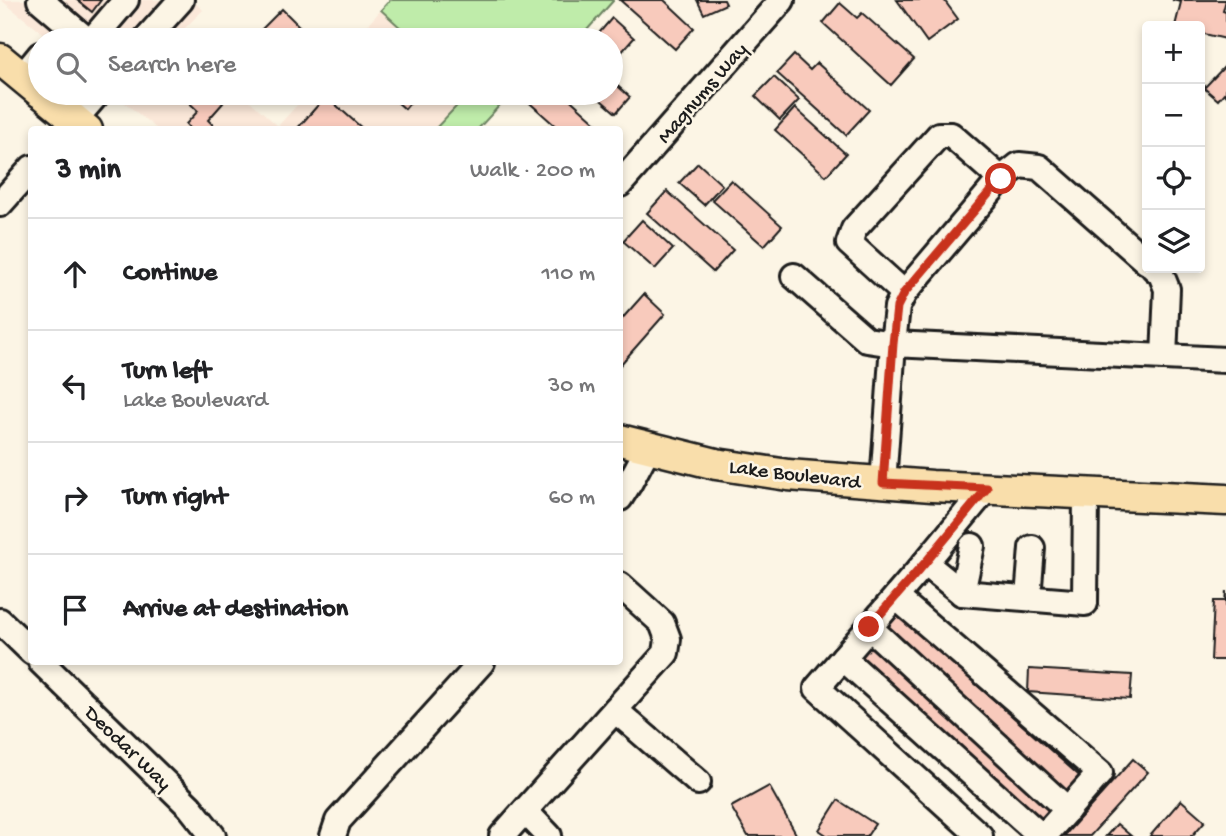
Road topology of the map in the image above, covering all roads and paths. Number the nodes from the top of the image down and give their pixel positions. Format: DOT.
graph roads {
  1 [pos="40,0"];
  2 [pos="126,0"];
  3 [pos="782,0"];
  4 [pos="171,3"];
  5 [pos="58,28"];
  6 [pos="100,28"];
  7 [pos="153,28"];
  8 [pos="57,105"];
  9 [pos="91,105"];
  10 [pos="76,126"];
  11 [pos="28,172"];
  12 [pos="1001,179"];
  13 [pos="623,181"];
  14 [pos="0,204"];
  15 [pos="1142,258"];
  16 [pos="1160,273"];
  17 [pos="794,276"];
  18 [pos="904,293"];
  19 [pos="893,344"];
  20 [pos="1164,357"];
  21 [pos="1226,360"];
  22 [pos="634,444"];
  23 [pos="883,483"];
  24 [pos="987,488"];
  25 [pos="623,493"];
  26 [pos="1086,494"];
  27 [pos="1226,500"];
  28 [pos="972,546"];
  29 [pos="1032,548"];
  30 [pos="925,563"];
  31 [pos="623,587"];
  32 [pos="962,593"];
  33 [pos="895,597"];
  34 [pos="1027,598"];
  35 [pos="0,621"];
  36 [pos="869,627"];
  37 [pos="28,648"];
  38 [pos="843,658"];
  39 [pos="44,665"];
  40 [pos="479,665"];
  41 [pos="615,710"];
  42 [pos="698,782"];
  43 [pos="1068,810"];
  44 [pos="525,811"];
  45 [pos="213,836"];
  46 [pos="333,836"];
  47 [pos="502,836"];
  48 [pos="549,836"];
  49 [pos="980,836"];
  50 [pos="1042,836"];
  1 -- 5 [label="street"];
  2 -- 6 [label="street"];
  3 -- 13 [label="street, Magnums Way"];
  4 -- 7 [label="street"];
  8 -- 10 [label="main road"];
  9 -- 10 [label="street"];
  11 -- 14 [label="street"];
  12 -- 15 [label="street"];
  12 -- 18 [label="street"];
  12 -- 18 [label="street"];
  16 -- 20 [label="street"];
  17 -- 19 [label="street"];
  18 -- 19 [label="street"];
  19 -- 20 [label="street"];
  19 -- 23 [label="street"];
  20 -- 21 [label="street"];
  22 -- 23 [label="main road, Lake Boulevard"];
  22 -- 25 [label="street"];
  23 -- 24 [label="main road, Lake Boulevard"];
  24 -- 26 [label="main road, Lake Boulevard"];
  24 -- 30 [label="street"];
  26 -- 27 [label="main road, Lake Boulevard"];
  26 -- 34 [label="street"];
  28 -- 32 [label="street"];
  29 -- 34 [label="street"];
  30 -- 32 [label="street"];
  30 -- 33 [label="street"];
  31 -- 41 [label="street"];
  32 -- 34 [label="street"];
  33 -- 36 [label="street"];
  33 -- 43 [label="street"];
  35 -- 37 [label="street"];
  36 -- 38 [label="street"];
  36 -- 43 [label="street"];
  38 -- 49 [label="street"];
  38 -- 50 [label="street"];
  39 -- 45 [label="street, Deodar Way"];
  40 -- 46 [label="street"];
  41 -- 42 [label="street"];
  41 -- 44 [label="street"];
  43 -- 50 [label="street"];
  44 -- 47 [label="street"];
  44 -- 48 [label="street"];
}
